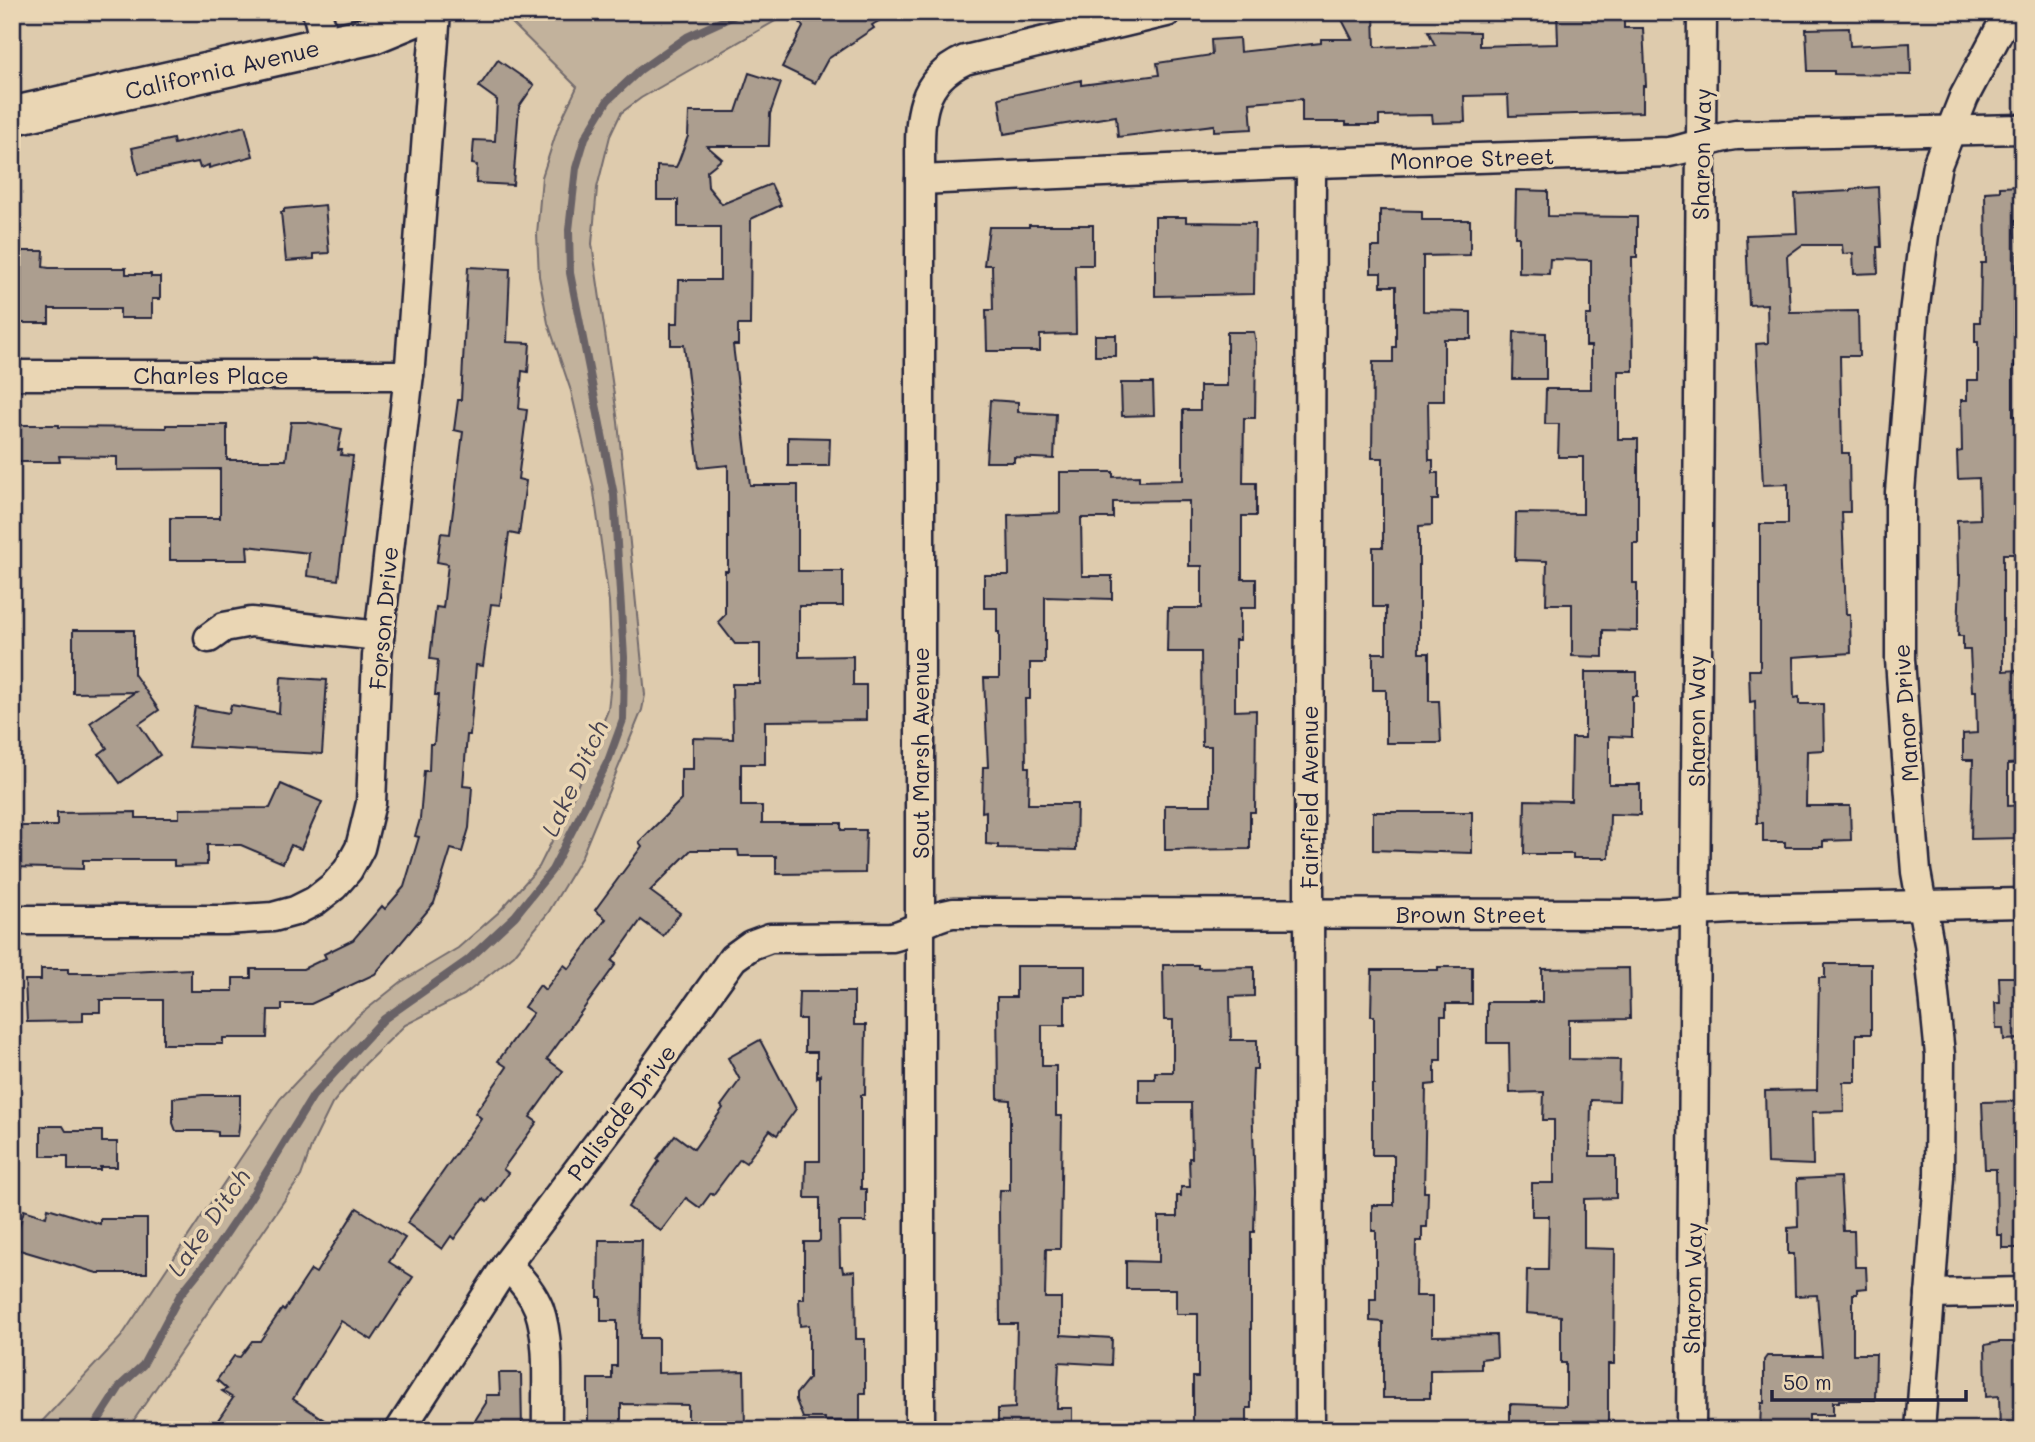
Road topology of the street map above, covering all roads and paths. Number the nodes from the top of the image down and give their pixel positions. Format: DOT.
graph roads {
  1 [pos="428,12"];
  2 [pos="436,12"];
  3 [pos="1167,12"];
  4 [pos="1702,12"];
  5 [pos="2009,12"];
  6 [pos="321,29"];
  7 [pos="12,116"];
  8 [pos="2023,129"];
  9 [pos="1950,131"];
  10 [pos="1702,144"];
  11 [pos="1311,163"];
  12 [pos="920,180"];
  13 [pos="12,375"];
  14 [pos="409,375"];
  15 [pos="379,636"];
  16 [pos="209,638"];
  17 [pos="2023,903"];
  18 [pos="1921,905"];
  19 [pos="1695,911"];
  20 [pos="1310,913"];
  21 [pos="12,920"];
  22 [pos="921,925"];
  23 [pos="507,1264"];
  24 [pos="2023,1292"];
  25 [pos="1930,1294"];
  26 [pos="400,1430"];
  27 [pos="547,1430"];
  28 [pos="920,1430"];
  29 [pos="1310,1430"];
  30 [pos="1690,1430"];
  31 [pos="1920,1430"];
  1 -- 6 [label="main road, California Avenue"];
  2 -- 14 [label="street, Forson Drive"];
  3 -- 12 [label="street, Sout Marsh Avenue"];
  4 -- 10 [label="street, Sharon Way"];
  5 -- 9 [label="street, Manor Drive"];
  6 -- 7 [label="main road, California Avenue"];
  8 -- 9 [label="street, Monroe Street"];
  9 -- 10 [label="street, Monroe Street"];
  9 -- 18 [label="street, Manor Drive"];
  10 -- 11 [label="street, Monroe Street"];
  10 -- 19 [label="street, Sharon Way"];
  11 -- 12 [label="street, Monroe Street"];
  11 -- 20 [label="street, Fairfield Avenue"];
  12 -- 22 [label="street, Sout Marsh Avenue"];
  13 -- 14 [label="street, Charles Place"];
  14 -- 15 [label="street, Forson Drive"];
  15 -- 16 [label="street"];
  15 -- 21 [label="street, Forson Drive"];
  17 -- 18 [label="street, Brown Street"];
  18 -- 19 [label="street, Brown Street"];
  18 -- 25 [label="street, Manor Drive"];
  19 -- 20 [label="street, Brown Street"];
  19 -- 30 [label="street, Sharon Way"];
  20 -- 22 [label="street, Brown Street"];
  20 -- 29 [label="street, Fairfield Avenue"];
  22 -- 23 [label="street, Palisade Drive"];
  22 -- 28 [label="street, Sout Marsh Avenue"];
  23 -- 26 [label="street, Palisade Drive"];
  23 -- 27 [label="street"];
  24 -- 25 [label="street"];
  25 -- 31 [label="street, Manor Drive"];
}
